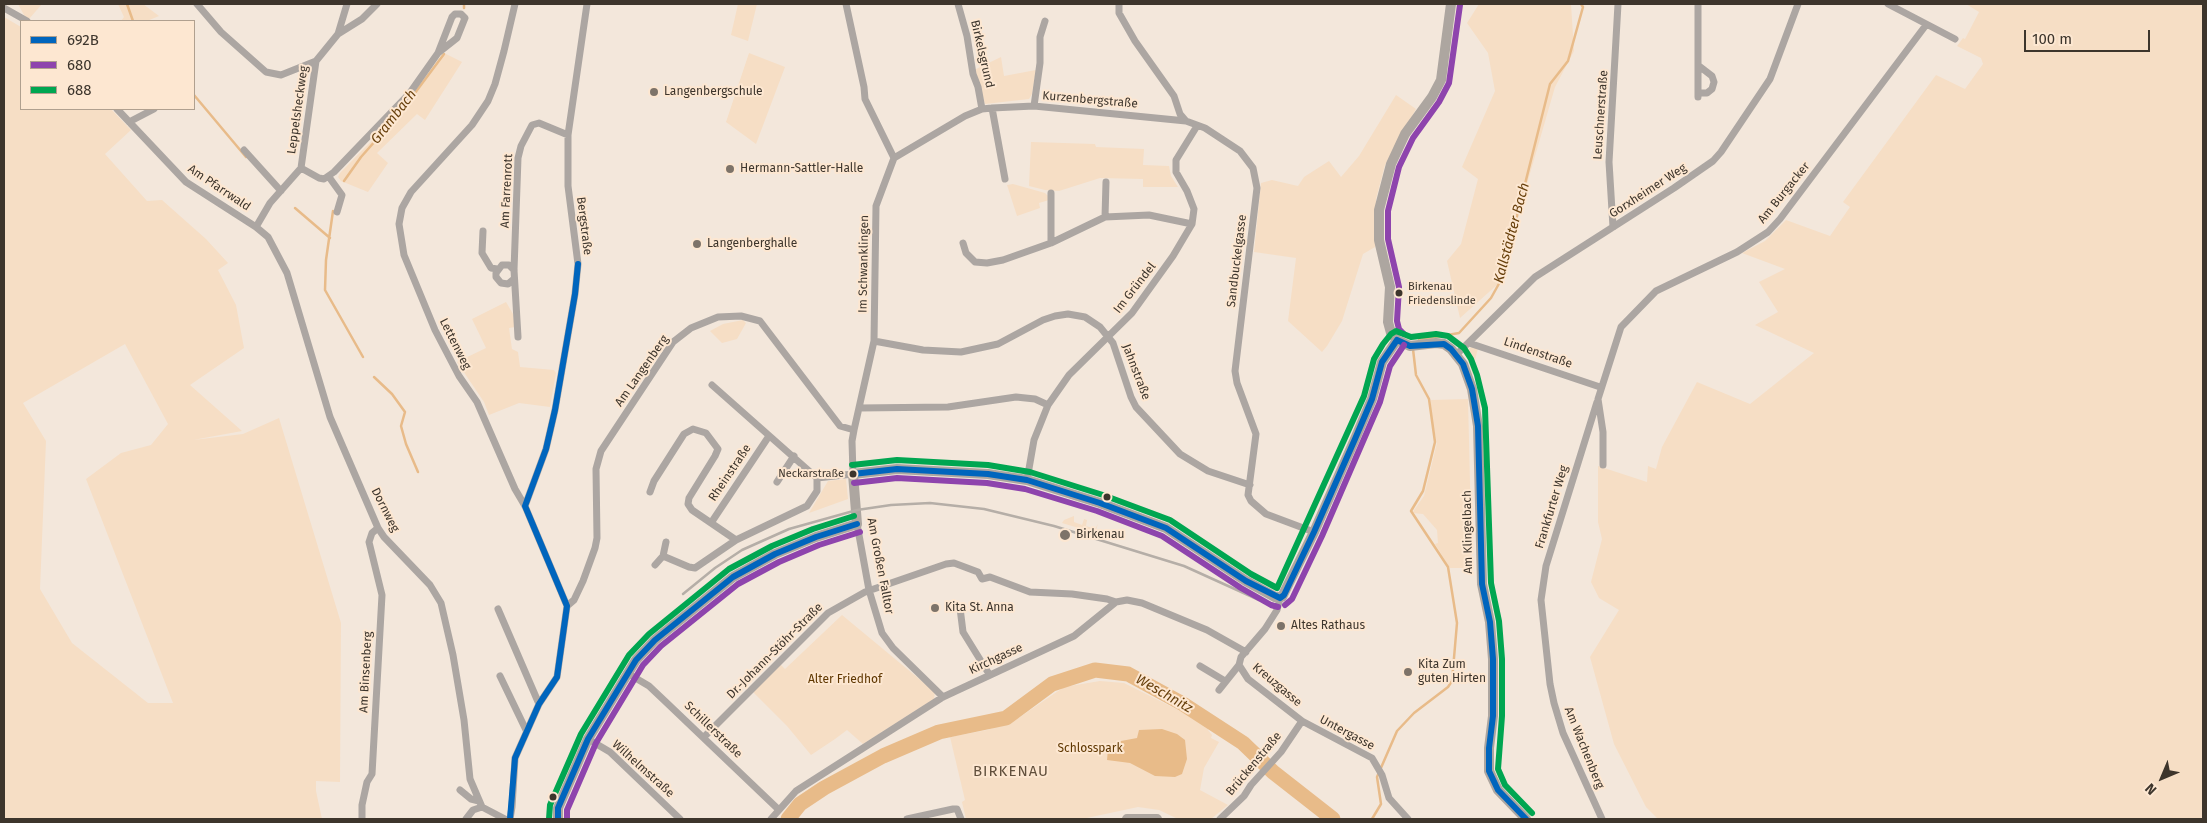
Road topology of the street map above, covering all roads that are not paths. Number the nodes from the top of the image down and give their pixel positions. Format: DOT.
graph roads {
  1 [pos="197,4"];
  2 [pos="347,4"];
  3 [pos="377,4"];
  4 [pos="515,4"];
  5 [pos="587,4"];
  6 [pos="846,4"];
  7 [pos="958,4"];
  8 [pos="1119,4"];
  9 [pos="1451,4"];
  10 [pos="1618,4"];
  11 [pos="1698,4"];
  12 [pos="1798,4"];
  13 [pos="1888,4"];
  14 [pos="4,8"];
  15 [pos="25,20"];
  16 [pos="1045,21"];
  17 [pos="1926,25"];
  18 [pos="338,34"];
  19 [pos="1955,39"];
  20 [pos="438,53"];
  21 [pos="316,61"];
  22 [pos="1699,66"];
  23 [pos="1034,106"];
  24 [pos="992,108"];
  25 [pos="982,109"];
  26 [pos="118,110"];
  27 [pos="152,110"];
  28 [pos="1186,121"];
  29 [pos="129,122"];
  30 [pos="1197,126"];
  31 [pos="568,135"];
  32 [pos="244,150"];
  33 [pos="894,158"];
  34 [pos="301,168"];
  35 [pos="329,177"];
  36 [pos="1005,179"];
  37 [pos="1106,182"];
  38 [pos="281,191"];
  39 [pos="1052,193"];
  40 [pos="337,212"];
  41 [pos="1105,217"];
  42 [pos="1192,224"];
  43 [pos="1613,227"];
  44 [pos="256,228"];
  45 [pos="483,231"];
  46 [pos="1051,243"];
  47 [pos="963,244"];
  48 [pos="497,269"];
  49 [pos="514,270"];
  50 [pos="514,279"];
  51 [pos="1108,335"];
  52 [pos="518,336"];
  53 [pos="1397,340"];
  54 [pos="874,341"];
  55 [pos="1468,343"];
  56 [pos="1457,354"];
  57 [pos="712,385"];
  58 [pos="1600,387"];
  59 [pos="1598,400"];
  60 [pos="1048,405"];
  61 [pos="859,408"];
  62 [pos="854,430"];
  63 [pos="769,436"];
  64 [pos="794,456"];
  65 [pos="1604,465"];
  66 [pos="854,474"];
  67 [pos="817,478"];
  68 [pos="1027,480"];
  69 [pos="777,482"];
  70 [pos="1250,485"];
  71 [pos="650,492"];
  72 [pos="525,506"];
  73 [pos="711,523"];
  74 [pos="857,524"];
  75 [pos="378,528"];
  76 [pos="1314,532"];
  77 [pos="736,540"];
  78 [pos="666,542"];
  79 [pos="663,556"];
  80 [pos="655,565"];
  81 [pos="869,590"];
  82 [pos="1280,598"];
  83 [pos="1116,602"];
  84 [pos="567,606"];
  85 [pos="960,608"];
  86 [pos="498,609"];
  87 [pos="1543,624"];
  88 [pos="1246,652"];
  89 [pos="1239,665"];
  90 [pos="1200,666"];
  91 [pos="627,673"];
  92 [pos="989,674"];
  93 [pos="500,676"];
  94 [pos="1225,681"];
  95 [pos="1219,690"];
  96 [pos="943,697"];
  97 [pos="539,704"];
  98 [pos="1302,721"];
  99 [pos="526,730"];
  100 [pos="704,737"];
  101 [pos="588,739"];
  102 [pos="460,790"];
  103 [pos="480,804"];
  104 [pos="778,809"];
  105 [pos="362,819"];
  106 [pos="466,819"];
  107 [pos="505,819"];
  108 [pos="510,819"];
  109 [pos="558,819"];
  110 [pos="680,819"];
  111 [pos="771,819"];
  112 [pos="907,819"];
  113 [pos="961,819"];
  114 [pos="1127,819"];
  115 [pos="1157,819"];
  116 [pos="1220,819"];
  117 [pos="1408,819"];
  118 [pos="1526,819"];
  119 [pos="1602,819"];
  1 -- 21 [label="street"];
  2 -- 18 [label="street, Leppelsheckweg"];
  3 -- 18 [label="street"];
  4 -- 72 [label="street, Lettenweg"];
  5 -- 31 [label="street, Bergstraße"];
  6 -- 33 [label="street"];
  7 -- 25 [label="street, Birkelsgrund"];
  8 -- 28 [label="street"];
  9 -- 53 [label="main road"];
  10 -- 43 [label="street, Leuschnerstraße"];
  11 -- 22 [label="street"];
  12 -- 43 [label="street, Gorxheimer Weg"];
  13 -- 17 [label="street"];
  14 -- 15 [label="street"];
  16 -- 23 [label="street"];
  17 -- 19 [label="street"];
  17 -- 58 [label="street, Am Burgacker"];
  18 -- 21 [label="street, Leppelsheckweg"];
  20 -- 20 [label="street"];
  20 -- 35 [label="street"];
  21 -- 34 [label="street, Leppelsheckweg"];
  22 -- 22 [label="street"];
  23 -- 24 [label="street, Kurzenbergstraße"];
  23 -- 28 [label="street, Kurzenbergstraße"];
  24 -- 25 [label="street, Kurzenbergstraße"];
  24 -- 36 [label="street"];
  25 -- 33 [label="street, Kurzenbergstraße"];
  26 -- 29 [label="street, Am Pfarrwald"];
  27 -- 29 [label="street"];
  28 -- 30 [label="street, Sandbuckelgasse"];
  29 -- 44 [label="street, Am Pfarrwald"];
  30 -- 42 [label="street"];
  30 -- 70 [label="street, Sandbuckelgasse"];
  31 -- 49 [label="street, Am Farrenrott"];
  31 -- 72 [label="street, Bergstraße"];
  32 -- 38 [label="street"];
  33 -- 54 [label="street, Im Schwanklingen"];
  34 -- 35 [label="street"];
  34 -- 38 [label="street, Leppelsheckweg"];
  35 -- 40 [label="street"];
  37 -- 41 [label="street"];
  38 -- 44 [label="street, Leppelsheckweg"];
  39 -- 46 [label="street"];
  41 -- 42 [label="street"];
  41 -- 46 [label="street"];
  42 -- 51 [label="street, Im Gründel"];
  43 -- 55 [label="street, Gorxheimer Weg"];
  44 -- 75 [label="street, Dornweg"];
  45 -- 48 [label="street, Am Farrenrott"];
  46 -- 47 [label="street"];
  48 -- 49 [label="street"];
  48 -- 50 [label="street, Am Farrenrott"];
  49 -- 50 [label="street, Am Farrenrott"];
  50 -- 52 [label="street, Am Farrenrott"];
  51 -- 54 [label="street, Jahnstraße"];
  51 -- 60 [label="street, Im Gründel"];
  51 -- 70 [label="street, Jahnstraße"];
  53 -- 56 [label="main road"];
  53 -- 76 [label="main road"];
  54 -- 61 [label="street, Im Schwanklingen"];
  55 -- 56 [label="street, Gorxheimer Weg"];
  55 -- 58 [label="street, Lindenstraße"];
  56 -- 118 [label="main road, Am Klingelbach"];
  57 -- 63 [label="street"];
  58 -- 59 [label="street, Am Burgacker"];
  59 -- 65 [label="street"];
  59 -- 87 [label="street, Frankfurter Weg"];
  60 -- 61 [label="street"];
  60 -- 68 [label="street, Im Gründel"];
  61 -- 62 [label="street, Im Schwanklingen"];
  62 -- 66 [label="street, Im Schwanklingen"];
  62 -- 84 [label="street, Am Langenberg"];
  63 -- 64 [label="street"];
  63 -- 73 [label="street, Rheinstraße"];
  64 -- 67 [label="street"];
  64 -- 69 [label="street"];
  66 -- 67 [label="street"];
  66 -- 68 [label="main road"];
  66 -- 74 [label="main road, Am Großen Falltor"];
  67 -- 77 [label="street"];
  68 -- 82 [label="main road"];
  70 -- 76 [label="street, Sandbuckelgasse"];
  71 -- 73 [label="street"];
  72 -- 84 [label="street, Lettenweg"];
  73 -- 77 [label="street"];
  74 -- 81 [label="street, Am Großen Falltor"];
  74 -- 91 [label="main road"];
  75 -- 103 [label="street, Dornweg"];
  75 -- 105 [label="street, Am Binsenberg"];
  76 -- 82 [label="main road"];
  77 -- 79 [label="street"];
  78 -- 79 [label="street"];
  79 -- 80 [label="street"];
  81 -- 83 [label="street, Dr.-Johann-Stöhr-Straße"];
  81 -- 96 [label="street, Am Großen Falltor"];
  81 -- 100 [label="street, Dr.-Johann-Stöhr-Straße"];
  82 -- 88 [label="street, Kreuzgasse"];
  83 -- 88 [label="street"];
  83 -- 92 [label="street, Kirchgasse"];
  84 -- 97 [label="street, Lettenweg"];
  85 -- 92 [label="street"];
  86 -- 97 [label="street"];
  87 -- 119 [label="street, Am Wachenberg"];
  88 -- 89 [label="street, Kreuzgasse"];
  89 -- 94 [label="street, Kreuzgasse"];
  89 -- 98 [label="street, Kreuzgasse"];
  90 -- 94 [label="street"];
  91 -- 100 [label="street, Schillerstraße"];
  91 -- 101 [label="main road"];
  92 -- 96 [label="street, Kirchgasse"];
  93 -- 99 [label="street"];
  94 -- 95 [label="street, Kreuzgasse"];
  96 -- 104 [label="street, Kirchgasse"];
  97 -- 99 [label="street, Lettenweg"];
  98 -- 116 [label="street, Brückenstraße"];
  98 -- 117 [label="street, Untergasse"];
  99 -- 108 [label="street, Lettenweg"];
  100 -- 104 [label="street, Schillerstraße"];
  101 -- 109 [label="main road"];
  101 -- 110 [label="street, Wilhelmstraße"];
  102 -- 103 [label="street"];
  103 -- 106 [label="street"];
  103 -- 107 [label="street"];
  104 -- 111 [label="street, Kirchgasse"];
  112 -- 113 [label="street"];
  114 -- 115 [label="main road"];
}
